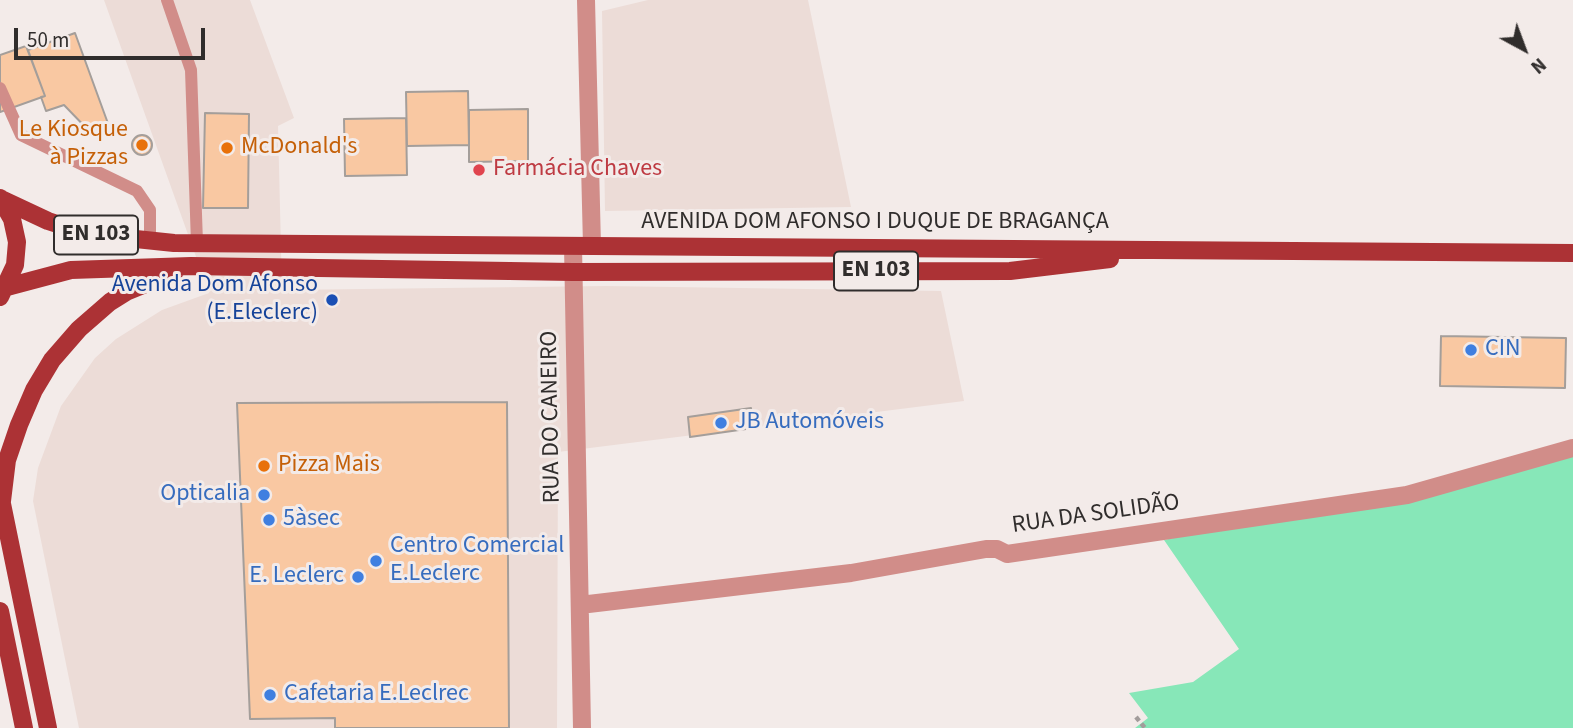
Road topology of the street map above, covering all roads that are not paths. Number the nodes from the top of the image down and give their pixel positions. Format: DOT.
graph roads {
  1 [pos="167,0"];
  2 [pos="586,0"];
  3 [pos="0,88"];
  4 [pos="1,199"];
  5 [pos="150,242"];
  6 [pos="197,243"];
  7 [pos="573,246"];
  8 [pos="592,246"];
  9 [pos="1177,250"];
  10 [pos="1573,253"];
  11 [pos="191,266"];
  12 [pos="573,272"];
  13 [pos="4,292"];
  14 [pos="1573,448"];
  15 [pos="1,497"];
  16 [pos="580,605"];
  17 [pos="0,611"];
  18 [pos="24,728"];
  19 [pos="48,728"];
  20 [pos="582,728"];
  1 -- 6 [label="lane"];
  2 -- 8 [label="street"];
  3 -- 5 [label="lane"];
  4 -- 5 [label="main road, AVENIDA DOM AFONSO I DUQUE DE BRAGANÇA / EN 103"];
  4 -- 13 [label="main road"];
  5 -- 6 [label="main road, AVENIDA DOM AFONSO I DUQUE DE BRAGANÇA / EN 103"];
  6 -- 7 [label="main road, AVENIDA DOM AFONSO I DUQUE DE BRAGANÇA / EN 103"];
  7 -- 8 [label="main road, AVENIDA DOM AFONSO I DUQUE DE BRAGANÇA / EN 103"];
  7 -- 12 [label="street"];
  8 -- 9 [label="main road, AVENIDA DOM AFONSO I DUQUE DE BRAGANÇA / EN 103"];
  9 -- 10 [label="main road, AVENIDA DOM AFONSO I DUQUE DE BRAGANÇA / EN 103"];
  9 -- 12 [label="main road, AVENIDA DOM AFONSO I DUQUE DE BRAGANÇA / EN 103"];
  11 -- 12 [label="main road, AVENIDA DOM AFONSO I DUQUE DE BRAGANÇA / EN 103"];
  11 -- 13 [label="main road, AVENIDA DOM AFONSO I DUQUE DE BRAGANÇA / EN 103"];
  11 -- 15 [label="main road, AVENIDA DOM AFONSO I DUQUE DE BRAGANÇA"];
  12 -- 16 [label="street, RUA DO CANEIRO"];
  14 -- 16 [label="street, RUA DA SOLIDÃO"];
  15 -- 19 [label="main road, AVENIDA DOM AFONSO I DUQUE DE BRAGANÇA"];
  16 -- 20 [label="street, RUA DO CANEIRO"];
  17 -- 18 [label="main road"];
}
